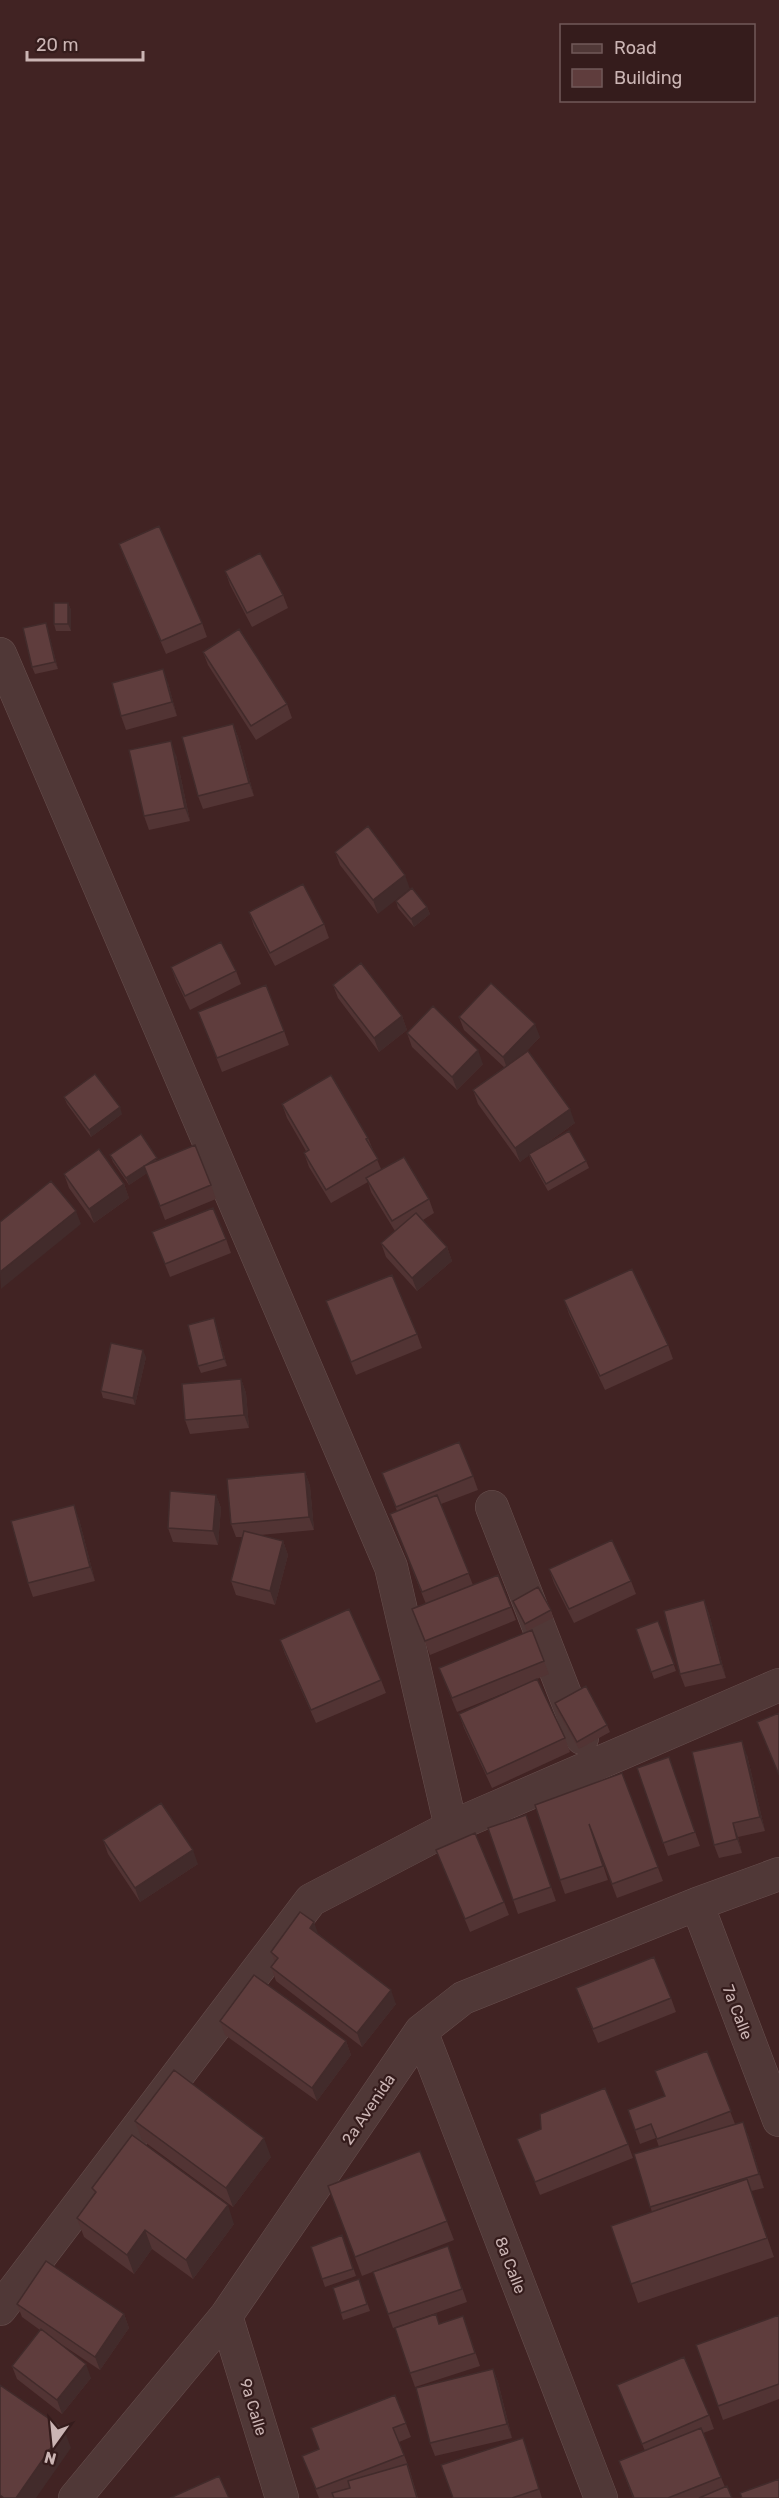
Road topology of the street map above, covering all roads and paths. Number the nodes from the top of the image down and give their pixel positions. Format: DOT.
graph roads {
  1 [pos="0,654"];
  2 [pos="492,1507"];
  3 [pos="779,1685"];
  4 [pos="592,1765"];
  5 [pos="451,1827"];
  6 [pos="779,1874"];
  7 [pos="698,1904"];
  8 [pos="421,2031"];
  9 [pos="779,2120"];
  10 [pos="0,2309"];
  11 [pos="226,2316"];
  12 [pos="75,2498"];
  13 [pos="282,2498"];
  14 [pos="601,2498"];
  1 -- 5 [label="street"];
  2 -- 4 [label="street"];
  3 -- 4 [label="street"];
  4 -- 5 [label="street"];
  5 -- 10 [label="street"];
  6 -- 7 [label="street, 2a Avenida"];
  7 -- 8 [label="street, 2a Avenida"];
  7 -- 9 [label="street, 7a Calle"];
  8 -- 11 [label="street, 2a Avenida"];
  8 -- 14 [label="street, 8a Calle"];
  11 -- 12 [label="street, 2a Avenida"];
  11 -- 13 [label="street, 9a Calle"];
}
